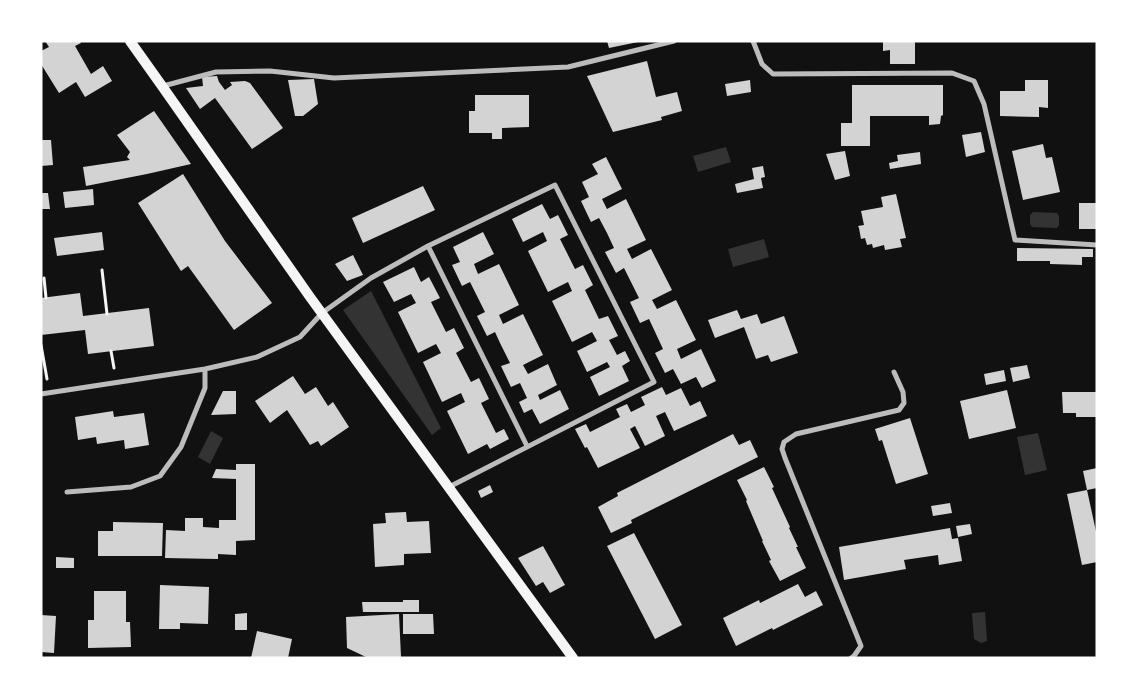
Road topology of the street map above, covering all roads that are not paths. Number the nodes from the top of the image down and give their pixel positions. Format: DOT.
graph roads {
  1 [pos="130,41"];
  2 [pos="674,41"];
  3 [pos="754,41"];
  4 [pos="162,86"];
  5 [pos="1097,245"];
  6 [pos="428,246"];
  7 [pos="322,313"];
  8 [pos="205,369"];
  9 [pos="894,372"];
  10 [pos="41,394"];
  11 [pos="527,446"];
  12 [pos="449,487"];
  13 [pos="68,492"];
  14 [pos="573,658"];
  15 [pos="851,658"];
  1 -- 4 [label="main road"];
  2 -- 4 [label="street"];
  3 -- 5 [label="street"];
  4 -- 7 [label="main road"];
  6 -- 7 [label="street"];
  6 -- 11 [label="street"];
  6 -- 11 [label="street"];
  7 -- 8 [label="street"];
  7 -- 12 [label="main road"];
  8 -- 10 [label="street"];
  8 -- 13 [label="street"];
  9 -- 15 [label="street"];
  11 -- 12 [label="street"];
  12 -- 14 [label="main road"];
}
